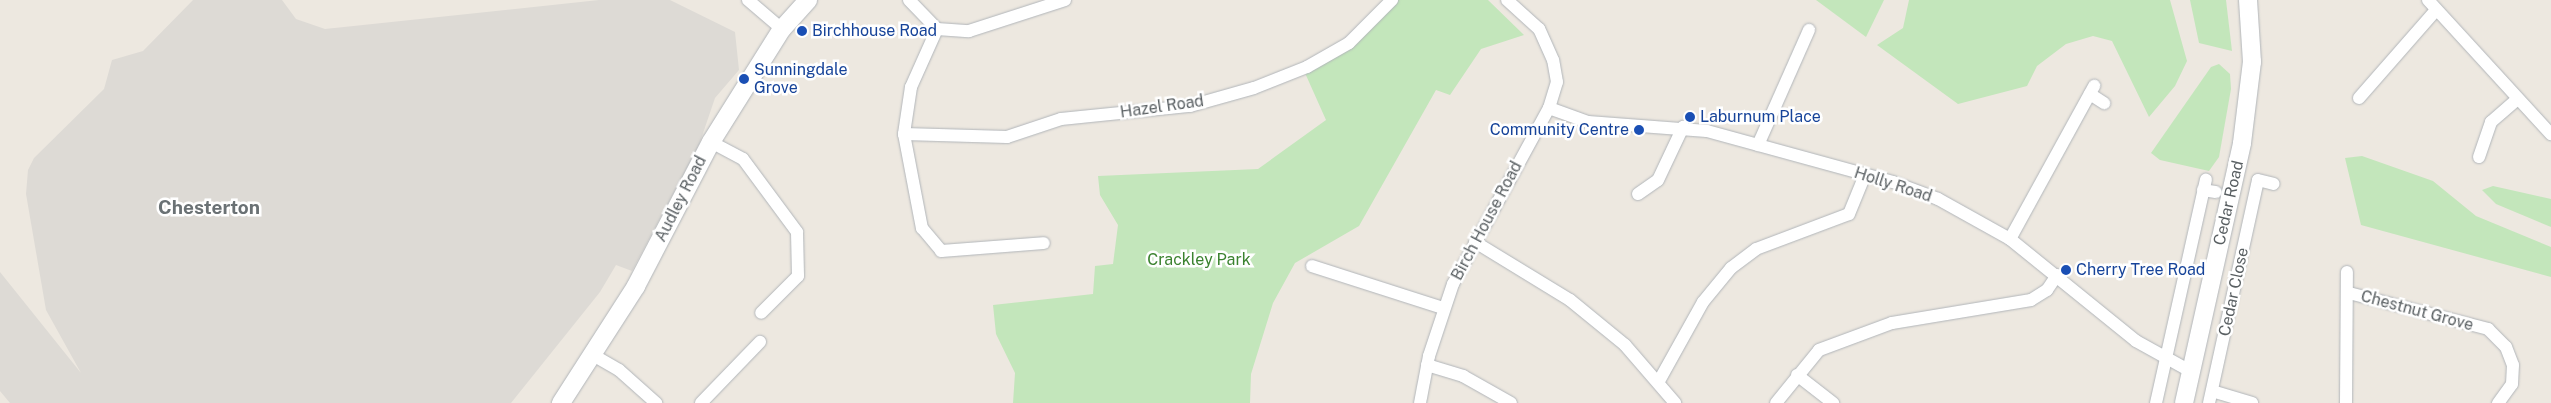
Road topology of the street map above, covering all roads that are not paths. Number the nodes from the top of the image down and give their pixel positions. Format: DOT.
graph roads {
  1 [pos="748,0"];
  2 [pos="808,0"];
  3 [pos="1064,0"];
  4 [pos="1392,0"];
  5 [pos="1507,0"];
  6 [pos="2248,0"];
  7 [pos="913,1"];
  8 [pos="2432,5"];
  9 [pos="937,29"];
  10 [pos="782,30"];
  11 [pos="1809,30"];
  12 [pos="2359,98"];
  13 [pos="2516,100"];
  14 [pos="2104,103"];
  15 [pos="1549,108"];
  16 [pos="1683,127"];
  17 [pos="904,134"];
  18 [pos="2551,134"];
  19 [pos="711,142"];
  20 [pos="1758,145"];
  21 [pos="2479,156"];
  22 [pos="1865,175"];
  23 [pos="2258,180"];
  24 [pos="2274,184"];
  25 [pos="2208,188"];
  26 [pos="1638,194"];
  27 [pos="2010,239"];
  28 [pos="1475,242"];
  29 [pos="1044,243"];
  30 [pos="1312,266"];
  31 [pos="2347,272"];
  32 [pos="2057,275"];
  33 [pos="2348,293"];
  34 [pos="1443,308"];
  35 [pos="761,313"];
  36 [pos="760,342"];
  37 [pos="593,355"];
  38 [pos="2166,360"];
  39 [pos="1427,364"];
  40 [pos="2192,372"];
  41 [pos="1796,375"];
  42 [pos="1659,381"];
  43 [pos="2210,397"];
  44 [pos="561,403"];
  45 [pos="656,403"];
  46 [pos="702,403"];
  47 [pos="1420,403"];
  48 [pos="1511,403"];
  49 [pos="1675,403"];
  50 [pos="1776,403"];
  51 [pos="1833,403"];
  52 [pos="2156,403"];
  53 [pos="2184,403"];
  54 [pos="2252,403"];
  55 [pos="2346,403"];
  56 [pos="2498,403"];
  1 -- 10 [label="street"];
  2 -- 10 [label="main road, Audley Road"];
  3 -- 9 [label="street"];
  4 -- 17 [label="street, Hazel Road"];
  5 -- 15 [label="street, Birch House Road"];
  6 -- 40 [label="main road, Cedar Road"];
  7 -- 9 [label="street"];
  8 -- 12 [label="street"];
  8 -- 13 [label="street"];
  9 -- 17 [label="street"];
  10 -- 19 [label="main road, Audley Road"];
  11 -- 20 [label="street"];
  13 -- 18 [label="street"];
  13 -- 21 [label="street"];
  14 -- 27 [label="street"];
  15 -- 16 [label="street, Holly Road"];
  15 -- 28 [label="street, Birch House Road"];
  16 -- 20 [label="street, Holly Road"];
  16 -- 26 [label="street"];
  17 -- 29 [label="street"];
  19 -- 35 [label="street"];
  19 -- 37 [label="main road, Audley Road"];
  20 -- 22 [label="street, Holly Road"];
  22 -- 27 [label="street, Holly Road"];
  22 -- 42 [label="street"];
  23 -- 24 [label="street, Cedar Road"];
  23 -- 43 [label="street, Cedar Close"];
  25 -- 38 [label="street"];
  27 -- 32 [label="street, Holly Road"];
  28 -- 34 [label="street, Birch House Road"];
  28 -- 42 [label="street"];
  30 -- 34 [label="street"];
  31 -- 33 [label="street"];
  32 -- 38 [label="street, Holly Road"];
  32 -- 41 [label="street"];
  33 -- 55 [label="street"];
  33 -- 56 [label="street, Chestnut Grove"];
  34 -- 39 [label="street, Birch House Road"];
  36 -- 46 [label="street"];
  37 -- 44 [label="main road, Audley Road"];
  37 -- 45 [label="street"];
  38 -- 40 [label="street, Holly Road"];
  38 -- 52 [label="street"];
  39 -- 47 [label="street, Birch House Road"];
  39 -- 48 [label="street"];
  40 -- 53 [label="main road, Cedar Road"];
  41 -- 50 [label="street"];
  41 -- 51 [label="street"];
  42 -- 49 [label="street"];
  43 -- 54 [label="street"];
}
